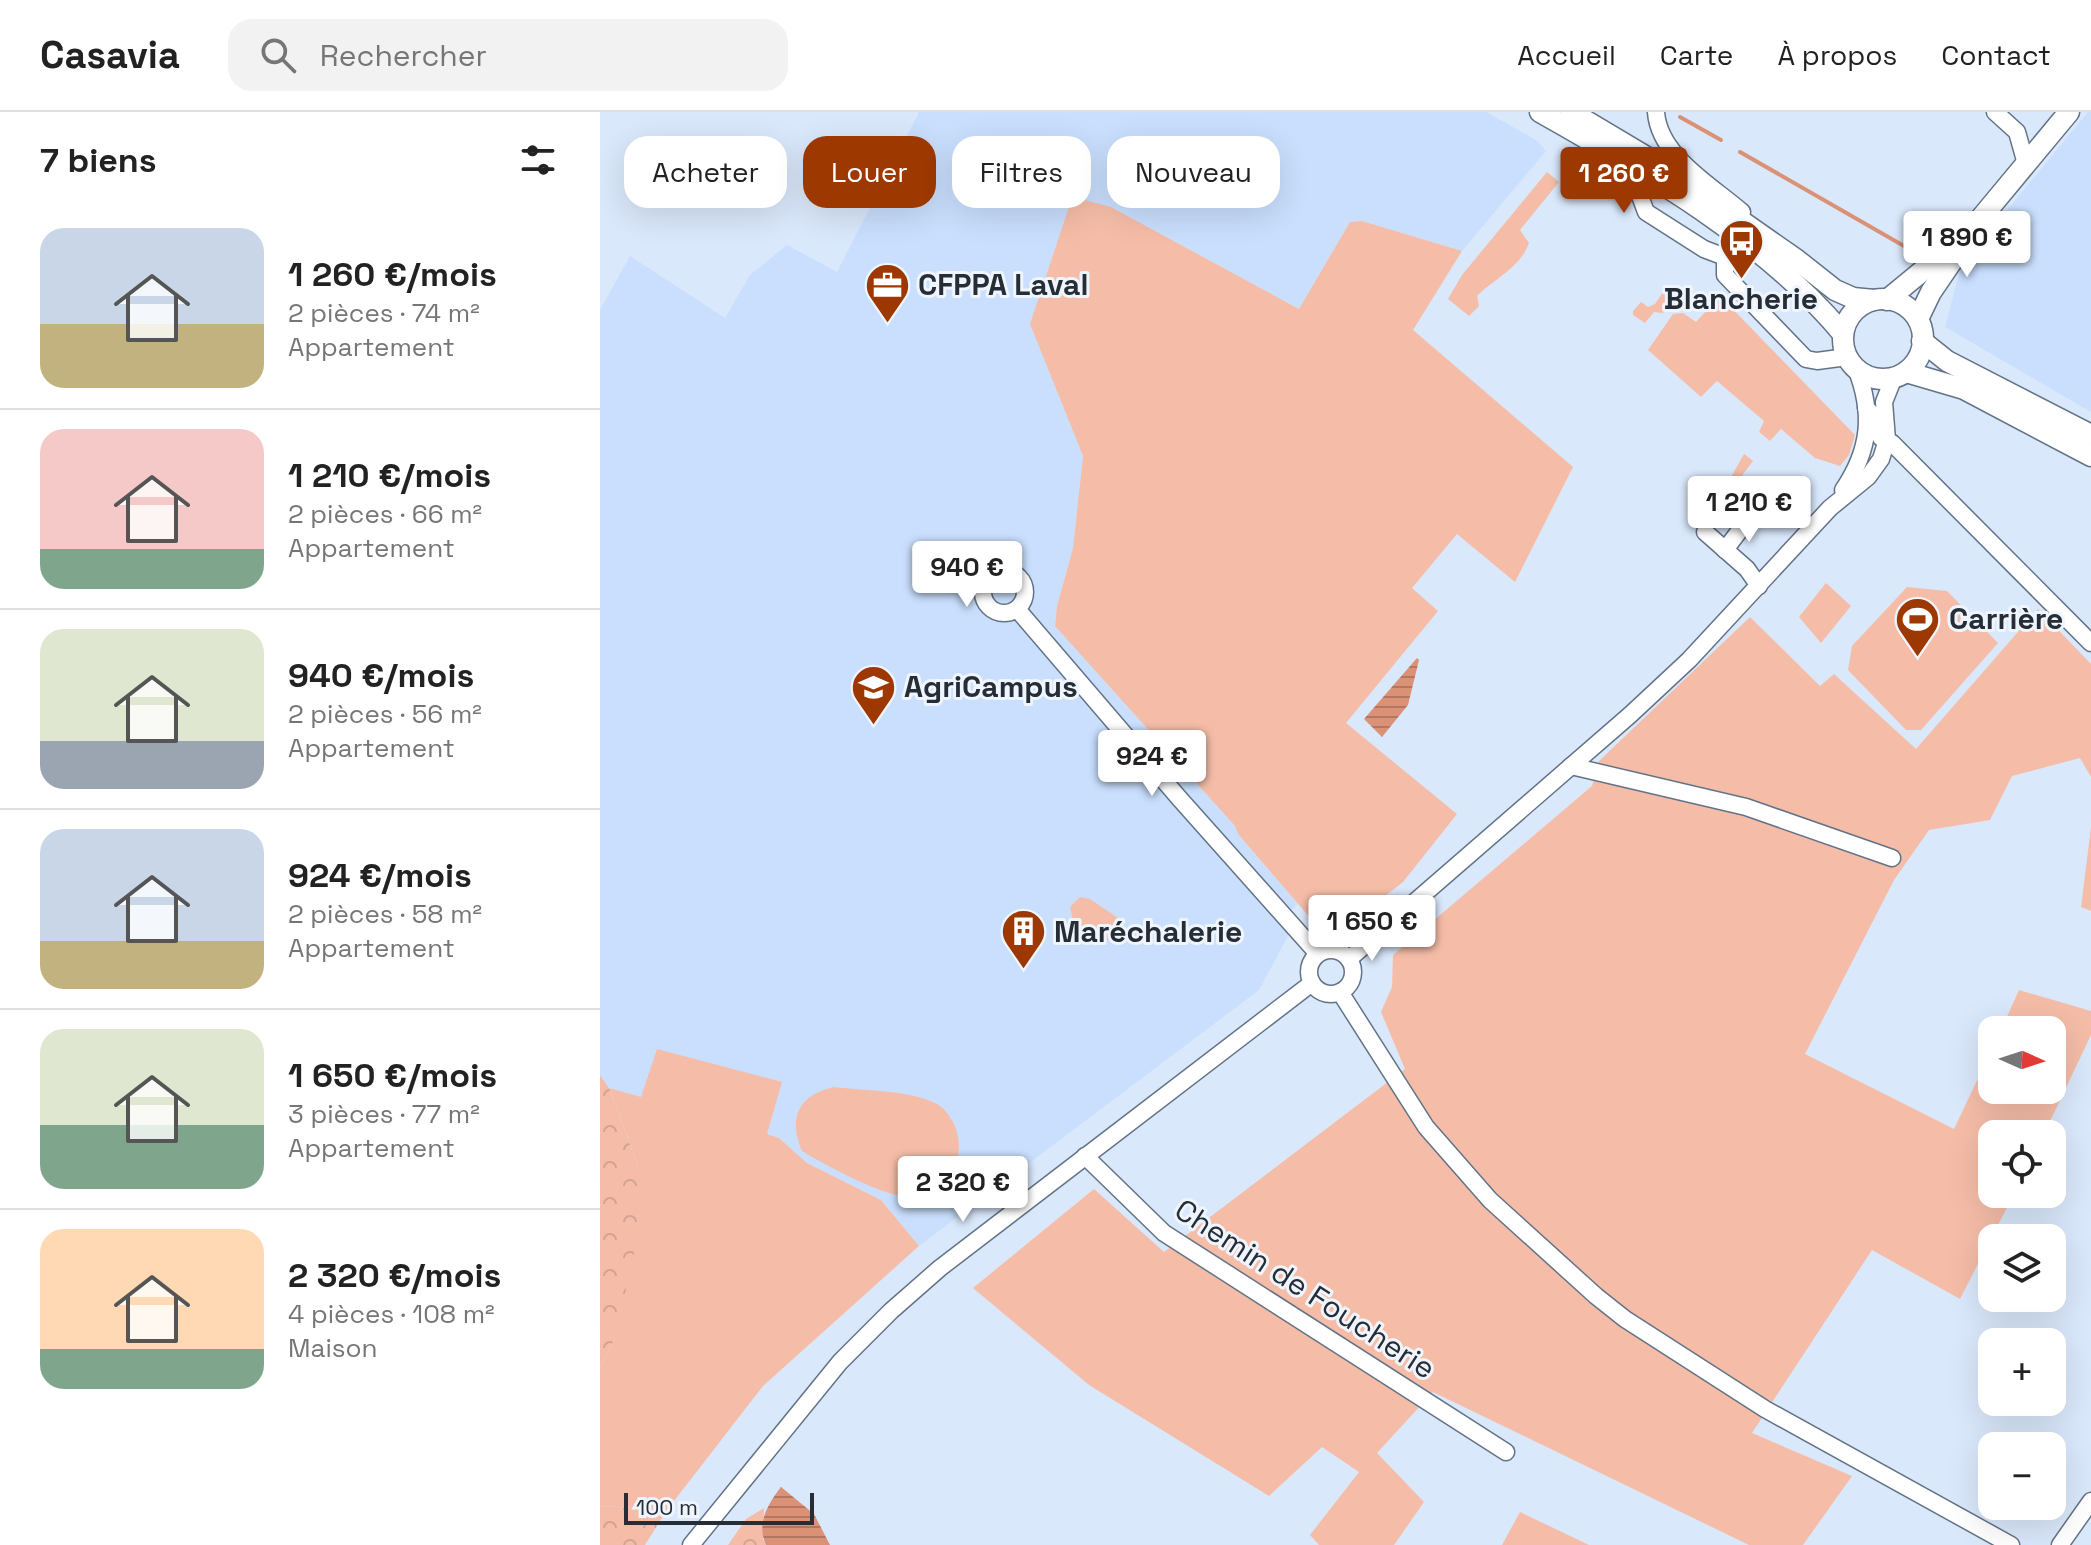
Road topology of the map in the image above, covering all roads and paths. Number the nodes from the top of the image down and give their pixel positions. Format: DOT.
graph roads {
  1 [pos="1540,112"];
  2 [pos="1656,112"];
  3 [pos="1995,112"];
  4 [pos="2069,112"];
  5 [pos="1565,117"];
  6 [pos="2026,164"];
  7 [pos="1981,218"];
  8 [pos="1748,244"];
  9 [pos="1725,257"];
  10 [pos="1797,260"];
  11 [pos="1881,300"];
  12 [pos="1918,319"];
  13 [pos="1843,334"];
  14 [pos="1922,341"];
  15 [pos="1851,363"];
  16 [pos="1900,374"];
  17 [pos="1866,408"];
  18 [pos="2091,435"];
  19 [pos="1887,440"];
  20 [pos="2091,456"];
  21 [pos="1830,508"];
  22 [pos="1740,530"];
  23 [pos="1705,532"];
  24 [pos="1725,550"];
  25 [pos="1759,586"];
  26 [pos="1017,609"];
  27 [pos="2091,643"];
  28 [pos="1571,766"];
  29 [pos="1892,858"];
  30 [pos="1318,954"];
  31 [pos="1349,959"];
  32 [pos="1312,983"];
  33 [pos="1340,992"];
  34 [pos="1085,1156"];
  35 [pos="1506,1452"];
  36 [pos="2091,1501"];
  37 [pos="2065,1543"];
  38 [pos="691,1545"];
  39 [pos="2011,1545"];
  1 -- 5 [label="main road"];
  2 -- 10 [label="street"];
  3 -- 6 [label="street"];
  4 -- 6 [label="main road"];
  5 -- 8 [label="main road"];
  5 -- 9 [label="street"];
  5 -- 10 [label="main road"];
  6 -- 7 [label="main road"];
  7 -- 11 [label="main road"];
  7 -- 12 [label="main road"];
  8 -- 9 [label="street"];
  8 -- 13 [label="main road"];
  9 -- 15 [label="street"];
  10 -- 11 [label="main road"];
  11 -- 12 [label="main road"];
  11 -- 13 [label="main road"];
  12 -- 14 [label="main road"];
  13 -- 15 [label="main road"];
  14 -- 16 [label="main road"];
  14 -- 18 [label="main road"];
  15 -- 16 [label="main road"];
  15 -- 17 [label="street"];
  16 -- 19 [label="street"];
  16 -- 20 [label="main road"];
  17 -- 19 [label="street"];
  17 -- 21 [label="street"];
  19 -- 21 [label="street"];
  19 -- 27 [label="street"];
  21 -- 25 [label="street"];
  22 -- 24 [label="street"];
  23 -- 24 [label="street"];
  24 -- 25 [label="street"];
  25 -- 28 [label="street"];
  26 -- 30 [label="street"];
  28 -- 29 [label="street"];
  28 -- 31 [label="street"];
  30 -- 31 [label="street"];
  30 -- 32 [label="street"];
  31 -- 33 [label="street"];
  32 -- 33 [label="street"];
  32 -- 34 [label="street"];
  33 -- 39 [label="street"];
  34 -- 35 [label="street, Chemin de Foucherie"];
  34 -- 38 [label="street"];
  36 -- 37 [label="street"];
}
